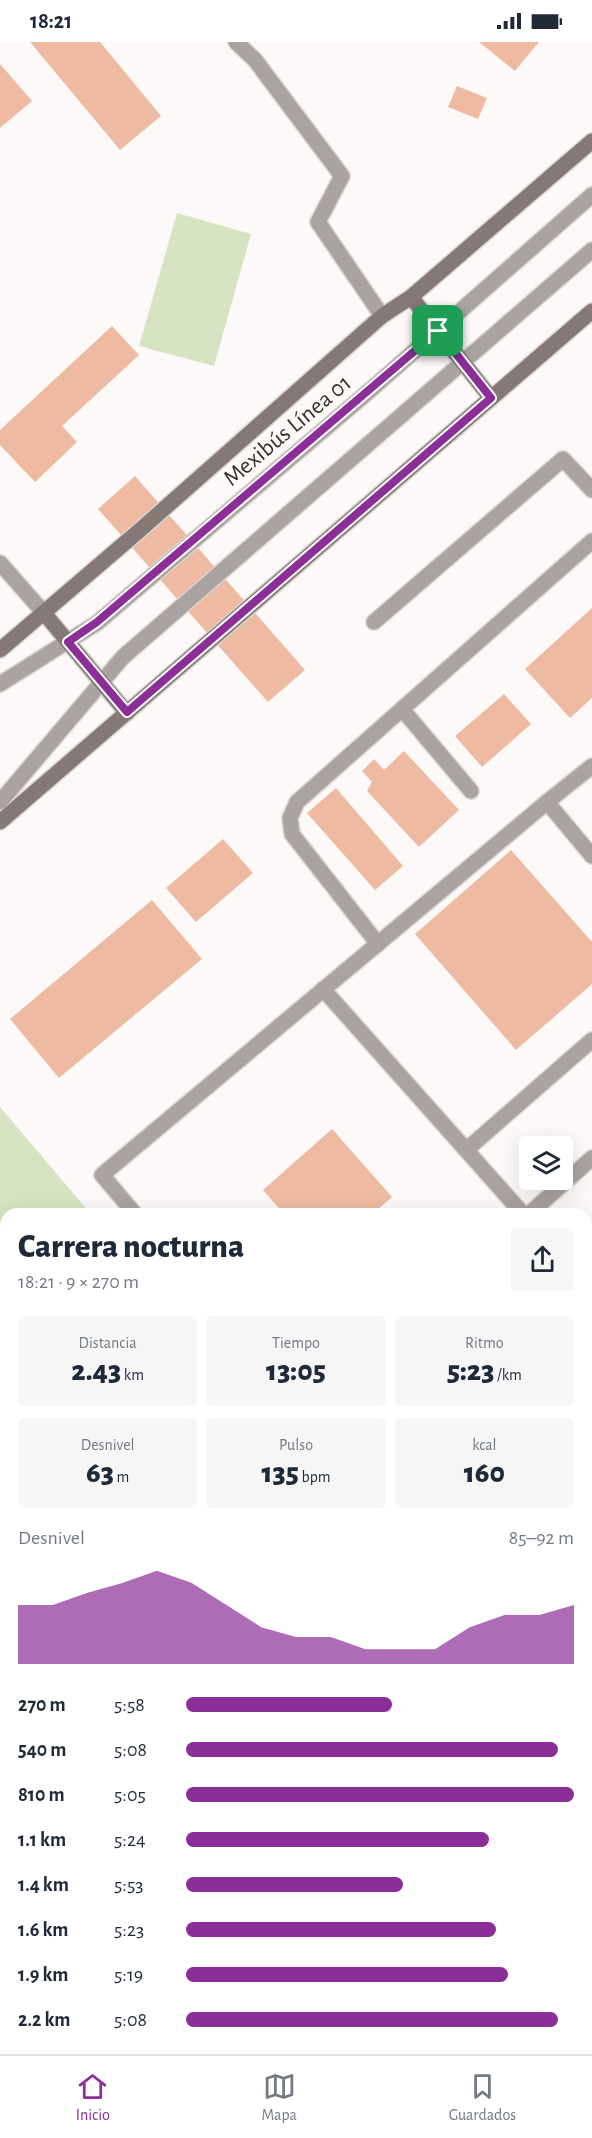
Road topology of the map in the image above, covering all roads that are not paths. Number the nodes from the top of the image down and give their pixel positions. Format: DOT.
graph roads {
  1 [pos="236,42"];
  2 [pos="592,141"];
  3 [pos="592,195"];
  4 [pos="592,250"];
  5 [pos="411,297"];
  6 [pos="592,311"];
  7 [pos="382,316"];
  8 [pos="438,331"];
  9 [pos="463,362"];
  10 [pos="491,398"];
  11 [pos="592,490"];
  12 [pos="592,541"];
  13 [pos="0,563"];
  14 [pos="44,613"];
  15 [pos="374,622"];
  16 [pos="68,642"];
  17 [pos="0,650"];
  18 [pos="101,682"];
  19 [pos="0,684"];
  20 [pos="402,709"];
  21 [pos="127,712"];
  22 [pos="592,766"];
  23 [pos="471,791"];
  24 [pos="0,802"];
  25 [pos="547,802"];
  26 [pos="0,822"];
  27 [pos="592,856"];
  28 [pos="378,944"];
  29 [pos="323,989"];
  30 [pos="592,1040"];
  31 [pos="465,1149"];
  32 [pos="592,1158"];
  33 [pos="130,1208"];
  34 [pos="519,1208"];
  35 [pos="536,1208"];
  1 -- 7 [label="lane"];
  2 -- 5 [label="street"];
  3 -- 8 [label="lane, Mexibús Línea 01"];
  4 -- 9 [label="lane"];
  5 -- 7 [label="street"];
  5 -- 8 [label="street"];
  6 -- 10 [label="street"];
  7 -- 14 [label="street"];
  8 -- 9 [label="street"];
  8 -- 16 [label="lane, Mexibús Línea 01"];
  9 -- 10 [label="street"];
  9 -- 18 [label="lane"];
  10 -- 21 [label="street"];
  11 -- 15 [label="lane"];
  12 -- 20 [label="lane"];
  13 -- 14 [label="lane"];
  14 -- 16 [label="street"];
  14 -- 17 [label="street"];
  16 -- 18 [label="street"];
  16 -- 19 [label="lane, Mexibús Línea 01"];
  18 -- 21 [label="street"];
  18 -- 24 [label="lane"];
  20 -- 23 [label="lane"];
  20 -- 28 [label="lane"];
  21 -- 26 [label="street"];
  22 -- 25 [label="lane"];
  25 -- 27 [label="lane"];
  25 -- 28 [label="lane"];
  28 -- 29 [label="lane"];
  29 -- 31 [label="lane"];
  29 -- 33 [label="lane"];
  30 -- 31 [label="lane"];
  31 -- 34 [label="lane"];
  32 -- 35 [label="lane"];
}
